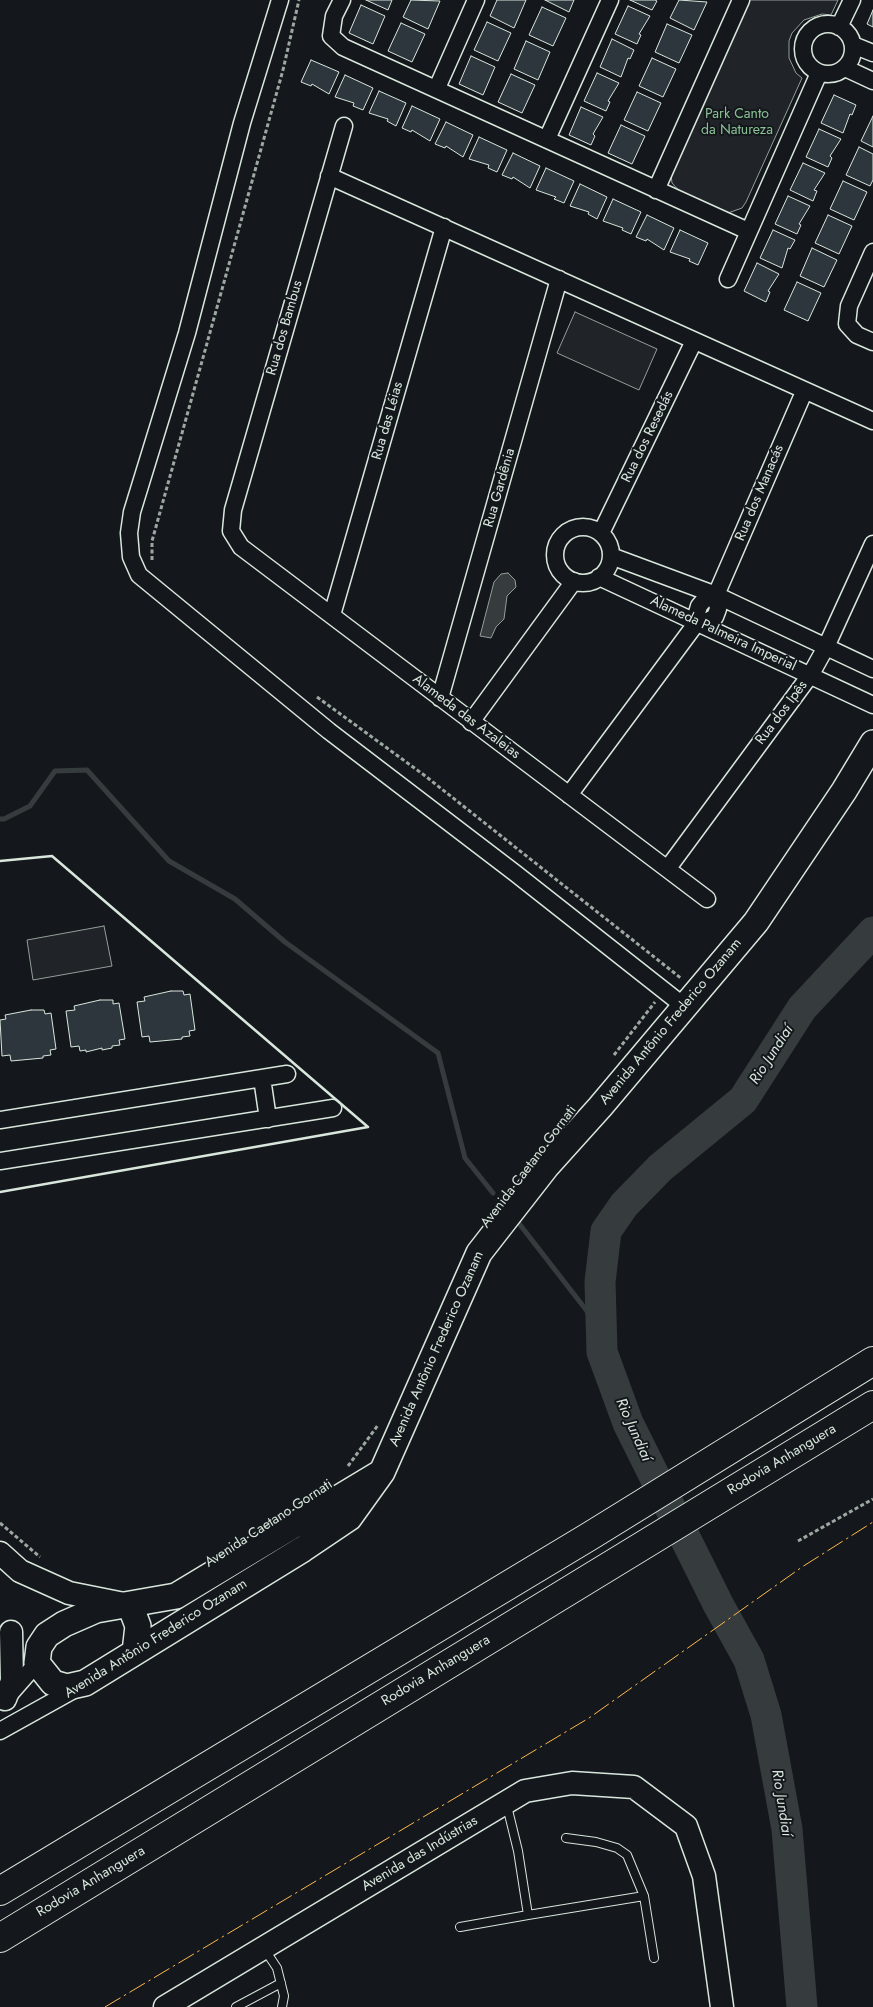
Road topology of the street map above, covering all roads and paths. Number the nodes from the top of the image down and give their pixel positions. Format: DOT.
graph roads {
  1 [pos="280,0"];
  2 [pos="299,0"];
  3 [pos="342,0"];
  4 [pos="476,0"];
  5 [pos="610,0"];
  6 [pos="741,0"];
  7 [pos="852,0"];
  8 [pos="839,27"];
  9 [pos="853,45"];
  10 [pos="873,53"];
  11 [pos="845,68"];
  12 [pos="283,70"];
  13 [pos="819,73"];
  14 [pos="873,81"];
  15 [pos="437,88"];
  16 [pos="344,126"];
  17 [pos="547,139"];
  18 [pos="329,176"];
  19 [pos="656,190"];
  20 [pos="444,227"];
  21 [pos="748,231"];
  22 [pos="873,252"];
  23 [pos="559,279"];
  24 [pos="728,279"];
  25 [pos="694,341"];
  26 [pos="873,342"];
  27 [pos="804,392"];
  28 [pos="873,421"];
  29 [pos="231,531"];
  30 [pos="601,533"];
  31 [pos="873,544"];
  32 [pos="611,556"];
  33 [pos="599,577"];
  34 [pos="574,581"];
  35 [pos="716,595"];
  36 [pos="332,615"];
  37 [pos="698,622"];
  38 [pos="826,647"];
  39 [pos="873,668"];
  40 [pos="812,674"];
  41 [pos="440,698"];
  42 [pos="873,705"];
  43 [pos="472,722"];
  44 [pos="873,742"];
  45 [pos="568,795"];
  46 [pos="668,868"];
  47 [pos="707,899"];
  48 [pos="676,974"];
  49 [pos="664,990"];
  50 [pos="685,1007"];
  51 [pos="610,1061"];
  52 [pos="287,1074"];
  53 [pos="262,1078"];
  54 [pos="333,1108"];
  55 [pos="268,1118"];
  56 [pos="0,1120"];
  57 [pos="0,1161"];
  58 [pos="873,1361"];
  59 [pos="873,1405"];
  60 [pos="381,1422"];
  61 [pos="382,1472"];
  62 [pos="343,1473"];
  63 [pos="873,1499"];
  64 [pos="0,1523"];
  65 [pos="798,1541"];
  66 [pos="0,1553"];
  67 [pos="239,1559"];
  68 [pos="48,1561"];
  69 [pos="245,1584"];
  70 [pos="130,1605"];
  71 [pos="6,1626"];
  72 [pos="135,1652"];
  73 [pos="37,1658"];
  74 [pos="85,1683"];
  75 [pos="3,1702"];
  76 [pos="0,1731"];
  77 [pos="506,1802"];
  78 [pos="566,1838"];
  79 [pos="0,1891"];
  80 [pos="644,1896"];
  81 [pos="528,1915"];
  82 [pos="460,1927"];
  83 [pos="0,1938"];
  84 [pos="264,1949"];
  85 [pos="654,1958"];
  86 [pos="281,1983"];
  87 [pos="165,2007"];
  88 [pos="236,2007"];
  89 [pos="282,2007"];
  90 [pos="722,2007"];
  1 -- 49 [label="street"];
  2 -- 12 [label="path"];
  3 -- 15 [label="street"];
  4 -- 15 [label="street"];
  5 -- 17 [label="street"];
  6 -- 19 [label="street"];
  7 -- 8 [label="street"];
  8 -- 9 [label="street"];
  8 -- 13 [label="street"];
  9 -- 10 [label="street"];
  9 -- 11 [label="street"];
  11 -- 13 [label="street"];
  11 -- 14 [label="street"];
  13 -- 21 [label="street"];
  15 -- 17 [label="street"];
  16 -- 18 [label="street, Rua dos Bambus"];
  17 -- 19 [label="street"];
  18 -- 20 [label="street"];
  18 -- 29 [label="street, Rua dos Bambus"];
  19 -- 21 [label="street"];
  20 -- 23 [label="street"];
  20 -- 36 [label="street, Rua das Léias"];
  21 -- 24 [label="street"];
  22 -- 26 [label="street"];
  23 -- 25 [label="street"];
  23 -- 41 [label="street, Rua Gardênia"];
  25 -- 27 [label="street"];
  25 -- 30 [label="street, Rua dos Resedás"];
  27 -- 28 [label="street"];
  27 -- 35 [label="street, Rua dos Manacás"];
  29 -- 36 [label="street, Alameda das Azaleias"];
  30 -- 32 [label="street"];
  30 -- 34 [label="street"];
  31 -- 38 [label="street, Rua dos Ipês"];
  32 -- 33 [label="street"];
  32 -- 35 [label="street, Alameda Palmeira Imperial"];
  33 -- 34 [label="street"];
  33 -- 37 [label="street, Alameda Palmeira Imperial"];
  34 -- 43 [label="street"];
  35 -- 37 [label="street, Rua dos Manacás"];
  35 -- 38 [label="street, Alameda Palmeira Imperial"];
  36 -- 41 [label="street, Alameda das Azaleias"];
  37 -- 40 [label="street, Alameda Palmeira Imperial"];
  37 -- 45 [label="street, Rua dos Manacás"];
  38 -- 39 [label="street, Alameda Palmeira Imperial"];
  38 -- 40 [label="street, Rua dos Ipês"];
  40 -- 42 [label="street, Alameda Palmeira Imperial"];
  40 -- 46 [label="street, Rua dos Ipês"];
  41 -- 43 [label="street, Alameda das Azaleias"];
  43 -- 45 [label="street, Alameda das Azaleias"];
  44 -- 50 [label="main road, Avenida Antônio Frederico Ozanam"];
  45 -- 46 [label="street, Alameda das Azaleias"];
  46 -- 47 [label="street, Alameda das Azaleias"];
  48 -- 49 [label="path"];
  49 -- 50 [label="street"];
  49 -- 51 [label="path"];
  50 -- 61 [label="main road, Avenida Antônio Frederico Ozanam"];
  52 -- 53 [label="street"];
  53 -- 55 [label="street"];
  53 -- 56 [label="street"];
  54 -- 55 [label="street"];
  55 -- 57 [label="street"];
  58 -- 79 [label="highway"];
  59 -- 83 [label="highway, Rodovia Anhanguera"];
  60 -- 62 [label="path, Avenida Caetano Gornati"];
  61 -- 67 [label="main road"];
  61 -- 69 [label="main road, Avenida Antônio Frederico Ozanam"];
  63 -- 65 [label="path"];
  64 -- 68 [label="path"];
  66 -- 70 [label="street"];
  67 -- 69 [label="main road"];
  67 -- 70 [label="main road"];
  69 -- 72 [label="main road, Avenida Antônio Frederico Ozanam"];
  70 -- 72 [label="main road"];
  70 -- 73 [label="main road"];
  71 -- 73 [label="street"];
  71 -- 75 [label="street"];
  72 -- 74 [label="main road, Avenida Antônio Frederico Ozanam"];
  73 -- 74 [label="main road"];
  73 -- 75 [label="street"];
  74 -- 76 [label="street, Avenida Antônio Frederico Ozanam"];
  77 -- 81 [label="lane"];
  77 -- 84 [label="street, Avenida das Indústrias"];
  77 -- 90 [label="street, Avenida das Indústrias"];
  78 -- 80 [label="lane"];
  80 -- 81 [label="lane"];
  80 -- 85 [label="lane"];
  81 -- 82 [label="lane"];
  84 -- 86 [label="lane"];
  84 -- 87 [label="street, Avenida das Indústrias"];
  86 -- 88 [label="lane"];
  86 -- 89 [label="lane"];
}
